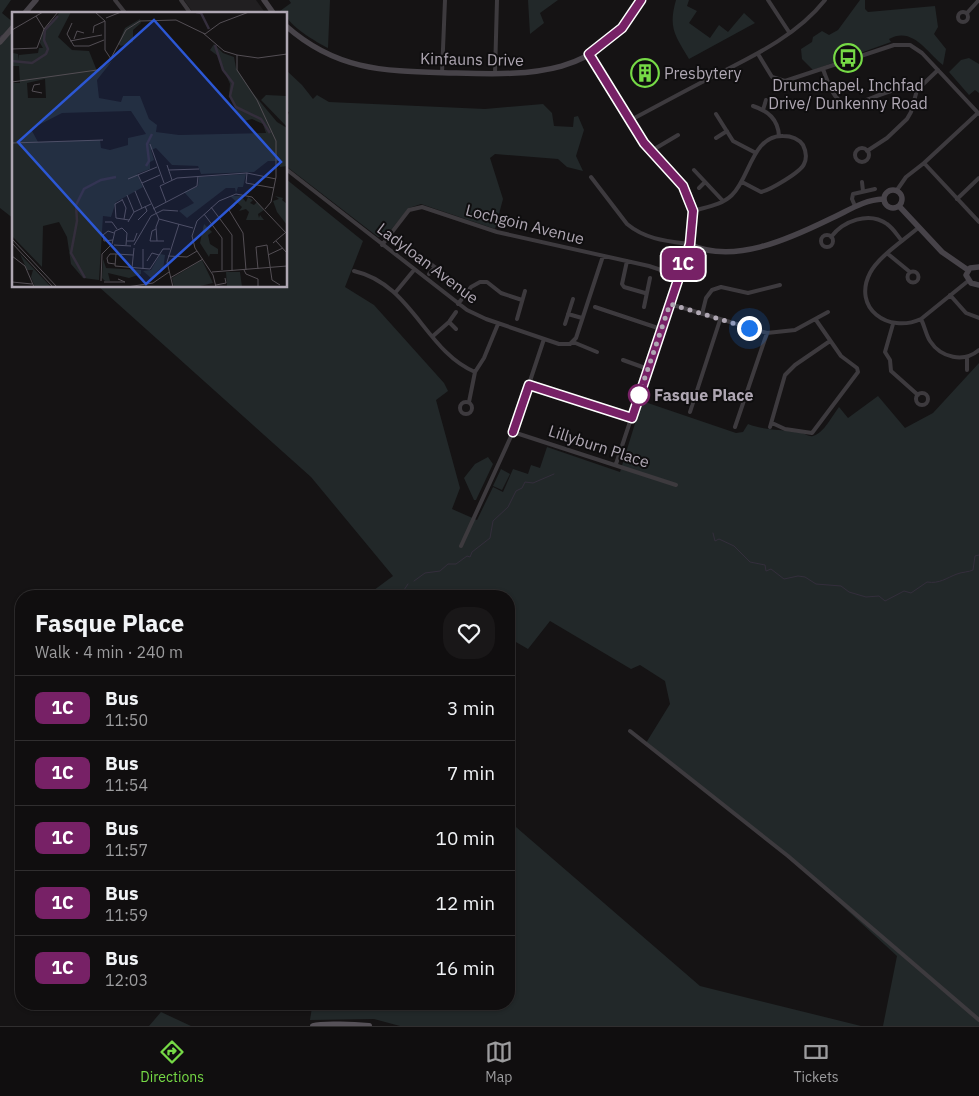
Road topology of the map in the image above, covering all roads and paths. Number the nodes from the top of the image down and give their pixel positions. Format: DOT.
graph roads {
  1 [pos="36,0"];
  2 [pos="115,0"];
  3 [pos="181,0"];
  4 [pos="264,0"];
  5 [pos="445,0"];
  6 [pos="498,0"];
  7 [pos="641,0"];
  8 [pos="768,0"];
  9 [pos="825,0"];
  10 [pos="978,1"];
  11 [pos="28,12"];
  12 [pos="124,12"];
  13 [pos="190,12"];
  14 [pos="273,12"];
  15 [pos="967,13"];
  16 [pos="288,27"];
  17 [pos="12,28"];
  18 [pos="790,32"];
  19 [pos="0,42"];
  20 [pos="589,54"];
  21 [pos="758,54"];
  22 [pos="823,69"];
  23 [pos="938,70"];
  24 [pos="442,73"];
  25 [pos="495,74"];
  26 [pos="891,91"];
  27 [pos="766,100"];
  28 [pos="753,106"];
  29 [pos="763,110"];
  30 [pos="716,114"];
  31 [pos="979,114"];
  32 [pos="629,121"];
  33 [pos="727,131"];
  34 [pos="678,135"];
  35 [pos="779,136"];
  36 [pos="716,138"];
  37 [pos="651,151"];
  38 [pos="867,151"];
  39 [pos="756,153"];
  40 [pos="924,163"];
  41 [pos="694,170"];
  42 [pos="288,171"];
  43 [pos="591,177"];
  44 [pos="979,178"];
  45 [pos="705,182"];
  46 [pos="742,182"];
  47 [pos="862,182"];
  48 [pos="699,188"];
  49 [pos="875,189"];
  50 [pos="863,190"];
  51 [pos="896,190"];
  52 [pos="883,199"];
  53 [pos="957,199"];
  54 [pos="723,201"];
  55 [pos="855,206"];
  56 [pos="899,206"];
  57 [pos="693,211"];
  58 [pos="979,222"];
  59 [pos="918,228"];
  60 [pos="831,237"];
  61 [pos="902,242"];
  62 [pos="382,244"];
  63 [pos="690,244"];
  64 [pos="888,254"];
  65 [pos="603,256"];
  66 [pos="427,261"];
  67 [pos="627,261"];
  68 [pos="435,267"];
  69 [pos="979,267"];
  70 [pos="414,270"];
  71 [pos="968,270"];
  72 [pos="354,271"];
  73 [pos="910,272"];
  74 [pos="429,274"];
  75 [pos="679,276"];
  76 [pos="650,278"];
  77 [pos="968,281"];
  78 [pos="780,285"];
  79 [pos="979,285"];
  80 [pos="525,291"];
  81 [pos="467,292"];
  82 [pos="395,293"];
  83 [pos="645,294"];
  84 [pos="950,295"];
  85 [pos="573,299"];
  86 [pos="522,300"];
  87 [pos="458,304"];
  88 [pos="670,304"];
  89 [pos="595,307"];
  90 [pos="644,307"];
  91 [pos="456,312"];
  92 [pos="828,312"];
  93 [pos="568,314"];
  94 [pos="702,314"];
  95 [pos="582,318"];
  96 [pos="979,318"];
  97 [pos="516,319"];
  98 [pos="921,319"];
  99 [pos="720,320"];
  100 [pos="816,320"];
  101 [pos="449,322"];
  102 [pos="498,324"];
  103 [pos="565,324"];
  104 [pos="893,324"];
  105 [pos="456,329"];
  106 [pos="661,329"];
  107 [pos="767,333"];
  108 [pos="433,336"];
  109 [pos="544,339"];
  110 [pos="830,341"];
  111 [pos="572,343"];
  112 [pos="979,350"];
  113 [pos="597,352"];
  114 [pos="967,358"];
  115 [pos="623,360"];
  116 [pos="648,369"];
  117 [pos="967,370"];
  118 [pos="475,372"];
  119 [pos="529,385"];
  120 [pos="918,395"];
  121 [pos="469,402"];
  122 [pos="690,412"];
  123 [pos="632,418"];
  124 [pos="735,427"];
  125 [pos="513,432"];
  126 [pos="616,464"];
  127 [pos="676,485"];
  128 [pos="461,546"];
  129 [pos="630,731"];
  130 [pos="979,1020"];
  131 [pos="313,1026"];
  132 [pos="334,1026"];
  133 [pos="368,1026"];
  1 -- 11 [label="street"];
  2 -- 12 [label="street"];
  3 -- 13 [label="street"];
  4 -- 14 [label="street"];
  5 -- 24 [label="street"];
  6 -- 25 [label="street"];
  7 -- 20 [label="street, Kinfauns Drive"];
  8 -- 18 [label="street"];
  9 -- 18 [label="street"];
  10 -- 15 [label="street"];
  16 -- 24 [label="street, Kinfauns Drive"];
  17 -- 19 [label="street"];
  18 -- 21 [label="street"];
  20 -- 25 [label="street, Kinfauns Drive"];
  20 -- 32 [label="street"];
  21 -- 22 [label="street"];
  21 -- 32 [label="street"];
  22 -- 23 [label="street"];
  22 -- 26 [label="street"];
  23 -- 31 [label="street"];
  23 -- 38 [label="street"];
  24 -- 25 [label="street, Kinfauns Drive"];
  27 -- 29 [label="street"];
  28 -- 29 [label="street"];
  29 -- 35 [label="street"];
  30 -- 33 [label="street"];
  31 -- 40 [label="street"];
  32 -- 37 [label="street"];
  33 -- 36 [label="street"];
  33 -- 39 [label="street"];
  34 -- 37 [label="street"];
  35 -- 39 [label="street"];
  35 -- 46 [label="street"];
  37 -- 57 [label="street"];
  39 -- 46 [label="street"];
  40 -- 51 [label="street"];
  40 -- 53 [label="street"];
  41 -- 45 [label="street"];
  42 -- 62 [label="street, Ladyloan Avenue"];
  43 -- 63 [label="street"];
  44 -- 53 [label="street"];
  45 -- 48 [label="street"];
  45 -- 54 [label="street"];
  46 -- 54 [label="street"];
  47 -- 50 [label="street"];
  49 -- 50 [label="street"];
  50 -- 55 [label="street"];
  51 -- 52 [label="street"];
  51 -- 56 [label="street"];
  52 -- 55 [label="street"];
  52 -- 56 [label="street"];
  53 -- 58 [label="street"];
  54 -- 57 [label="street"];
  55 -- 63 [label="street"];
  56 -- 59 [label="street"];
  57 -- 63 [label="street"];
  59 -- 61 [label="street"];
  59 -- 71 [label="street"];
  60 -- 61 [label="street"];
  61 -- 64 [label="street"];
  62 -- 65 [label="street, Lochgoin Avenue"];
  62 -- 70 [label="street, Ladyloan Avenue"];
  63 -- 75 [label="street"];
  64 -- 73 [label="street"];
  64 -- 104 [label="street"];
  65 -- 67 [label="street, Lochgoin Avenue"];
  65 -- 95 [label="street"];
  66 -- 68 [label="street"];
  67 -- 75 [label="street, Lochgoin Avenue"];
  67 -- 83 [label="street"];
  68 -- 74 [label="street"];
  68 -- 81 [label="street"];
  69 -- 71 [label="street"];
  70 -- 82 [label="street"];
  70 -- 87 [label="street, Ladyloan Avenue"];
  71 -- 77 [label="street"];
  72 -- 82 [label="street"];
  75 -- 88 [label="street"];
  76 -- 83 [label="street"];
  77 -- 79 [label="street"];
  77 -- 84 [label="street"];
  78 -- 94 [label="street"];
  80 -- 86 [label="street"];
  81 -- 86 [label="street"];
  81 -- 87 [label="street"];
  82 -- 108 [label="street"];
  83 -- 90 [label="street"];
  84 -- 96 [label="street"];
  84 -- 98 [label="street"];
  85 -- 93 [label="street"];
  86 -- 97 [label="street"];
  87 -- 102 [label="street, Ladyloan Avenue"];
  88 -- 94 [label="street"];
  88 -- 106 [label="street"];
  89 -- 106 [label="street"];
  91 -- 101 [label="street"];
  92 -- 100 [label="street"];
  93 -- 95 [label="street"];
  93 -- 103 [label="street"];
  94 -- 99 [label="street"];
  95 -- 111 [label="street"];
  98 -- 104 [label="street"];
  98 -- 114 [label="street"];
  99 -- 107 [label="street"];
  99 -- 122 [label="street"];
  100 -- 107 [label="street"];
  100 -- 110 [label="street"];
  101 -- 105 [label="street"];
  101 -- 108 [label="street"];
  102 -- 109 [label="street, Ladyloan Avenue"];
  102 -- 118 [label="street"];
  104 -- 120 [label="street"];
  106 -- 116 [label="street"];
  107 -- 124 [label="street"];
  108 -- 118 [label="street"];
  109 -- 111 [label="street, Ladyloan Avenue"];
  109 -- 119 [label="street"];
  110 -- 110 [label="street"];
  111 -- 113 [label="street, Ladyloan Avenue"];
  112 -- 114 [label="street"];
  114 -- 117 [label="street"];
  115 -- 116 [label="street"];
  116 -- 123 [label="street"];
  118 -- 121 [label="street"];
  119 -- 123 [label="street"];
  119 -- 125 [label="street"];
  123 -- 126 [label="street"];
  125 -- 126 [label="street, Lillyburn Place"];
  125 -- 128 [label="street"];
  126 -- 127 [label="street, Lillyburn Place"];
  129 -- 130 [label="street"];
  131 -- 132 [label="main road"];
  132 -- 133 [label="main road"];
}
